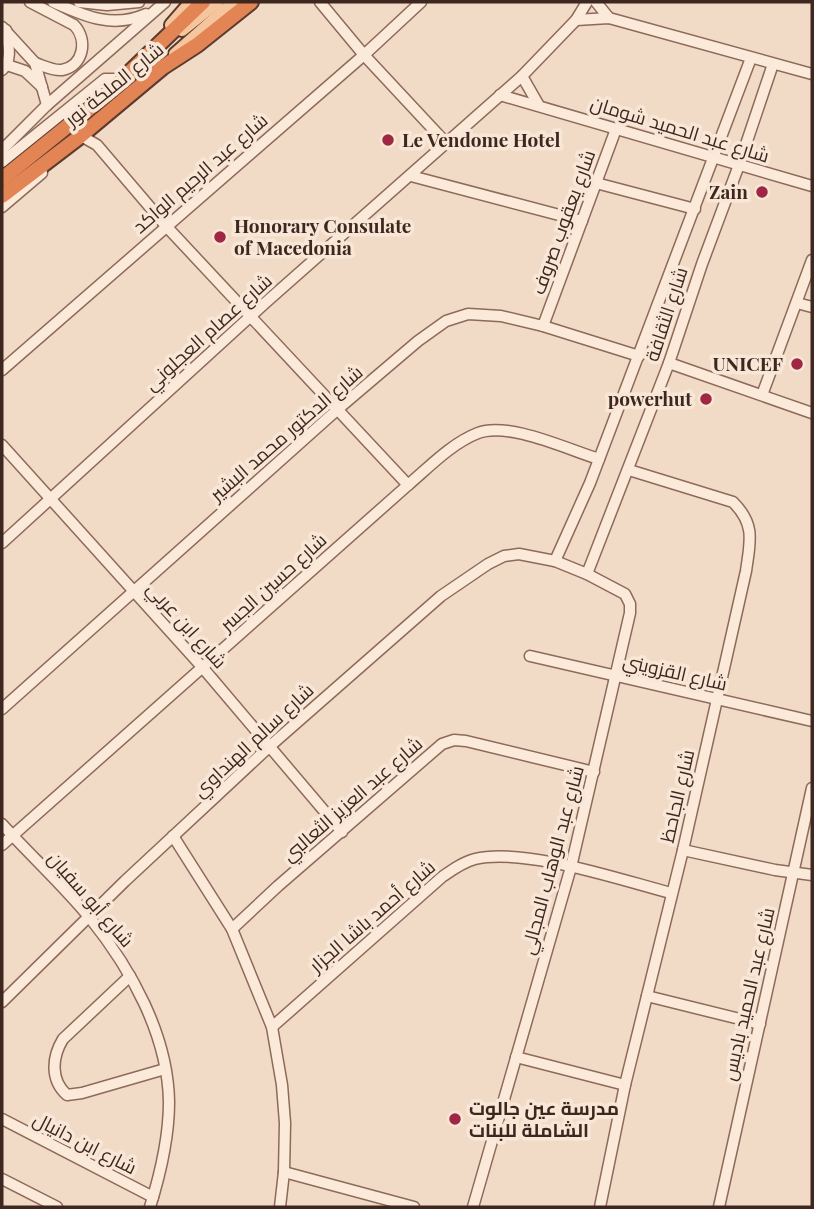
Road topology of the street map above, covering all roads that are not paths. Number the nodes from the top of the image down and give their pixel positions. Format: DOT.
graph roads {
  1 [pos="30,2"];
  2 [pos="53,2"];
  3 [pos="79,2"];
  4 [pos="139,2"];
  5 [pos="164,2"];
  6 [pos="191,2"];
  7 [pos="203,2"];
  8 [pos="217,2"];
  9 [pos="234,2"];
  10 [pos="251,2"];
  11 [pos="320,2"];
  12 [pos="421,2"];
  13 [pos="587,2"];
  14 [pos="596,2"];
  15 [pos="609,18"];
  16 [pos="576,20"];
  17 [pos="4,28"];
  18 [pos="365,54"];
  19 [pos="751,58"];
  20 [pos="35,63"];
  21 [pos="773,64"];
  22 [pos="136,66"];
  23 [pos="163,67"];
  24 [pos="5,68"];
  25 [pos="812,74"];
  26 [pos="522,76"];
  27 [pos="122,79"];
  28 [pos="44,90"];
  29 [pos="500,95"];
  30 [pos="538,104"];
  31 [pos="47,105"];
  32 [pos="97,121"];
  33 [pos="616,129"];
  34 [pos="78,138"];
  35 [pos="446,143"];
  36 [pos="97,145"];
  37 [pos="2,150"];
  38 [pos="715,158"];
  39 [pos="2,162"];
  40 [pos="739,165"];
  41 [pos="411,176"];
  42 [pos="2,179"];
  43 [pos="596,183"];
  44 [pos="812,186"];
  45 [pos="2,196"];
  46 [pos="2,208"];
  47 [pos="695,209"];
  48 [pos="582,221"];
  49 [pos="166,226"];
  50 [pos="812,260"];
  51 [pos="797,303"];
  52 [pos="812,307"];
  53 [pos="252,316"];
  54 [pos="543,326"];
  55 [pos="639,356"];
  56 [pos="669,363"];
  57 [pos="2,370"];
  58 [pos="762,395"];
  59 [pos="338,409"];
  60 [pos="812,413"];
  61 [pos="2,445"];
  62 [pos="598,459"];
  63 [pos="629,470"];
  64 [pos="408,485"];
  65 [pos="52,499"];
  66 [pos="2,543"];
  67 [pos="555,562"];
  68 [pos="587,574"];
  69 [pos="134,592"];
  70 [pos="530,656"];
  71 [pos="203,668"];
  72 [pos="616,676"];
  73 [pos="717,700"];
  74 [pos="2,709"];
  75 [pos="812,721"];
  76 [pos="270,746"];
  77 [pos="594,772"];
  78 [pos="812,788"];
  79 [pos="2,824"];
  80 [pos="342,832"];
  81 [pos="12,836"];
  82 [pos="173,836"];
  83 [pos="2,845"];
  84 [pos="683,849"];
  85 [pos="571,867"];
  86 [pos="794,872"];
  87 [pos="812,875"];
  88 [pos="671,893"];
  89 [pos="89,917"];
  90 [pos="232,929"];
  91 [pos="130,976"];
  92 [pos="647,996"];
  93 [pos="2,1002"];
  94 [pos="760,1024"];
  95 [pos="272,1027"];
  96 [pos="516,1056"];
  97 [pos="165,1069"];
  98 [pos="625,1085"];
  99 [pos="2,1119"];
  100 [pos="284,1172"];
  101 [pos="2,1179"];
  102 [pos="151,1202"];
  103 [pos="57,1207"];
  104 [pos="280,1207"];
  105 [pos="414,1207"];
  106 [pos="473,1207"];
  107 [pos="600,1207"];
  108 [pos="719,1207"];
  1 -- 20 [label="street"];
  2 -- 5 [label="street"];
  3 -- 4 [label="street"];
  5 -- 31 [label="street"];
  6 -- 22 [label="main road"];
  7 -- 22 [label="highway, شارع الملكة نور"];
  8 -- 22 [label="main road"];
  9 -- 23 [label="main road"];
  10 -- 23 [label="highway, شارع الملكة نور"];
  11 -- 18 [label="street"];
  12 -- 18 [label="street, شارع عبد الرحيم الواكد"];
  13 -- 16 [label="street, شارع عصام العجلوني"];
  14 -- 15 [label="street"];
  15 -- 16 [label="street"];
  15 -- 19 [label="street"];
  16 -- 26 [label="street, شارع عصام العجلوني"];
  17 -- 20 [label="street"];
  17 -- 24 [label="street"];
  18 -- 35 [label="street"];
  18 -- 49 [label="street, شارع عبد الرحيم الواكد"];
  19 -- 21 [label="street"];
  19 -- 38 [label="street, شارع الثقافة"];
  20 -- 28 [label="street"];
  21 -- 25 [label="street"];
  21 -- 40 [label="street, شارع الثقافة"];
  22 -- 27 [label="highway, شارع الملكة نور"];
  23 -- 32 [label="highway, شارع الملكة نور"];
  24 -- 28 [label="street"];
  26 -- 29 [label="street, شارع عصام العجلوني"];
  26 -- 30 [label="street"];
  27 -- 39 [label="street"];
  27 -- 42 [label="highway, شارع الملكة نور"];
  28 -- 31 [label="street"];
  29 -- 30 [label="street, شارع عبد الحميد شومان"];
  29 -- 35 [label="street, شارع عصام العجلوني"];
  30 -- 33 [label="street, شارع عبد الحميد شومان"];
  31 -- 37 [label="street"];
  32 -- 34 [label="highway, شارع الملكة نور"];
  32 -- 36 [label="street"];
  33 -- 38 [label="street, شارع عبد الحميد شومان"];
  33 -- 43 [label="street, شارع يعقوب صروف"];
  34 -- 36 [label="street"];
  34 -- 45 [label="highway, شارع الملكة نور"];
  34 -- 46 [label="street"];
  35 -- 41 [label="street, شارع عصام العجلوني"];
  36 -- 49 [label="street"];
  38 -- 40 [label="street, شارع عبد الحميد شومان"];
  38 -- 47 [label="street, شارع الثقافة"];
  40 -- 44 [label="street, شارع عبد الحميد شومان"];
  40 -- 56 [label="street, شارع الثقافة"];
  41 -- 48 [label="street"];
  41 -- 53 [label="street, شارع عصام العجلوني"];
  43 -- 47 [label="street"];
  43 -- 48 [label="street, شارع يعقوب صروف"];
  47 -- 55 [label="street, شارع الثقافة"];
  48 -- 54 [label="street, شارع يعقوب صروف"];
  49 -- 53 [label="street"];
  49 -- 57 [label="street, شارع عبد الرحيم الواكد"];
  50 -- 51 [label="street"];
  51 -- 52 [label="street"];
  51 -- 58 [label="street"];
  53 -- 59 [label="street"];
  53 -- 65 [label="street, شارع عصام العجلوني"];
  54 -- 55 [label="street, شارع الدكتور محمد البشير"];
  54 -- 59 [label="street, شارع الدكتور محمد البشير"];
  55 -- 62 [label="street, شارع الثقافة"];
  56 -- 58 [label="street"];
  56 -- 63 [label="street, شارع الثقافة"];
  58 -- 60 [label="street"];
  59 -- 64 [label="street"];
  59 -- 69 [label="street, شارع الدكتور محمد البشير"];
  61 -- 65 [label="street, شارع ابن عربي"];
  62 -- 64 [label="street, شارع حسين الجسر"];
  62 -- 67 [label="street, شارع الثقافة"];
  63 -- 68 [label="street, شارع الثقافة"];
  63 -- 73 [label="street, شارع الجاحظ"];
  64 -- 71 [label="street, شارع حسين الجسر"];
  65 -- 66 [label="street, شارع عصام العجلوني"];
  65 -- 69 [label="street, شارع ابن عربي"];
  67 -- 68 [label="street, شارع عبد الوهاب المجالي"];
  67 -- 76 [label="street, شارع سالم الهنداوي"];
  68 -- 72 [label="street, شارع عبد الوهاب المجالي"];
  69 -- 71 [label="street, شارع ابن عربي"];
  69 -- 74 [label="street, شارع الدكتور محمد البشير"];
  70 -- 72 [label="street, شارع القزويني"];
  71 -- 76 [label="street, شارع ابن عربي"];
  71 -- 81 [label="street, شارع حسين الجسر"];
  72 -- 73 [label="street, شارع القزويني"];
  72 -- 77 [label="street, شارع عبد الوهاب المجالي"];
  73 -- 75 [label="street, شارع القزويني"];
  73 -- 84 [label="street, شارع الجاحظ"];
  76 -- 80 [label="street, شارع ابن عربي"];
  76 -- 82 [label="street, شارع سالم الهنداوي"];
  77 -- 80 [label="street, شارع عبد العزيز الثعالبي"];
  77 -- 85 [label="street, شارع عبد الوهاب المجالي"];
  78 -- 86 [label="street, شارع عبد الحميد باديس"];
  79 -- 81 [label="street, شارع أبو سفيان"];
  80 -- 90 [label="street, شارع عبد العزيز الثعالبي"];
  81 -- 83 [label="street, شارع حسين الجسر"];
  81 -- 89 [label="street, شارع أبو سفيان"];
  82 -- 89 [label="street, شارع سالم الهنداوي"];
  82 -- 90 [label="street"];
  84 -- 86 [label="street"];
  84 -- 88 [label="street, شارع الجاحظ"];
  85 -- 88 [label="street, شارع أحمد باشا الجزار"];
  85 -- 95 [label="street, شارع أحمد باشا الجزار"];
  85 -- 96 [label="street, شارع عبد الوهاب المجالي"];
  86 -- 87 [label="street"];
  86 -- 94 [label="street, شارع عبد الحميد باديس"];
  88 -- 92 [label="street, شارع الجاحظ"];
  89 -- 91 [label="street, شارع أبو سفيان"];
  89 -- 93 [label="street, شارع سالم الهنداوي"];
  90 -- 95 [label="street"];
  91 -- 97 [label="street, شارع أبو سفيان"];
  91 -- 97 [label="street"];
  92 -- 94 [label="street"];
  92 -- 98 [label="street, شارع الجاحظ"];
  94 -- 108 [label="street, شارع عبد الحميد باديس"];
  95 -- 100 [label="street"];
  96 -- 98 [label="street"];
  96 -- 106 [label="street, شارع عبد الوهاب المجالي"];
  97 -- 102 [label="street, شارع أبو سفيان"];
  98 -- 107 [label="street, شارع الجاحظ"];
  99 -- 102 [label="street, شارع ابن دانيال"];
  100 -- 104 [label="street"];
  100 -- 105 [label="street"];
  101 -- 103 [label="street"];
}
